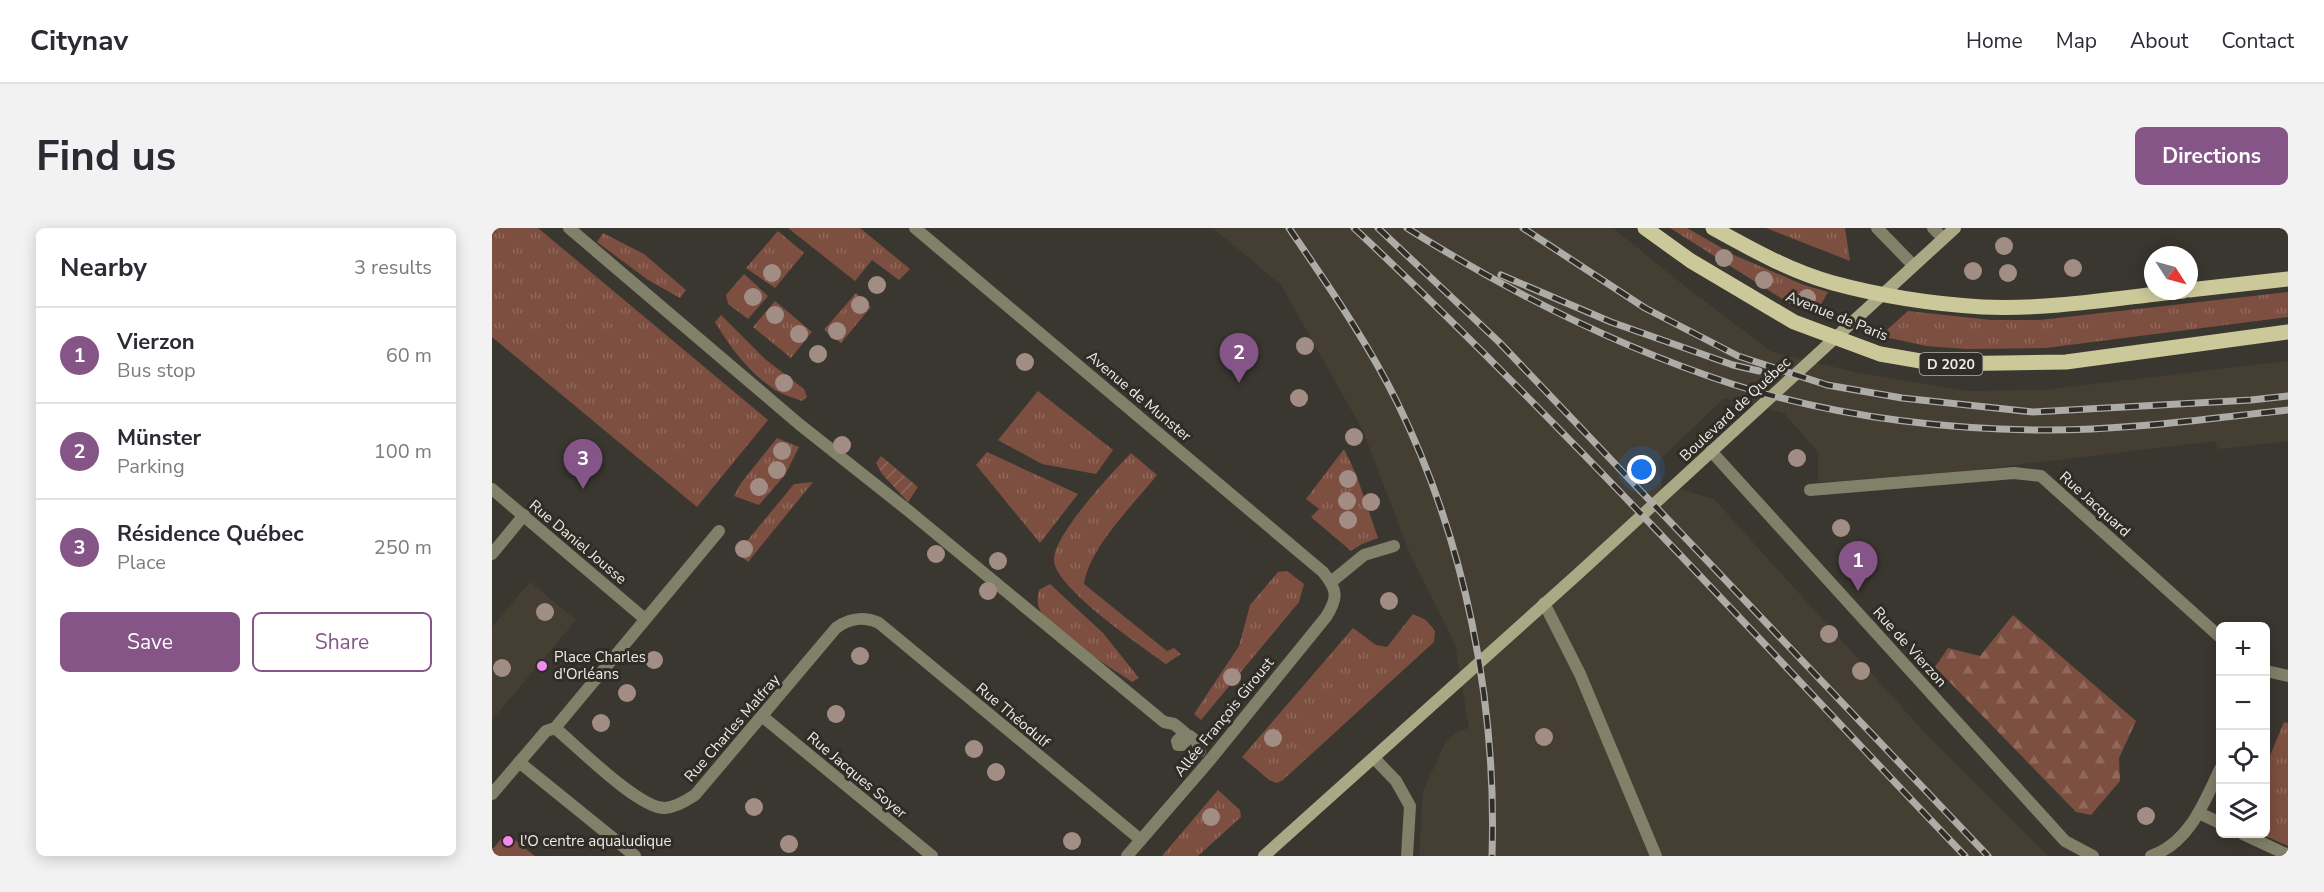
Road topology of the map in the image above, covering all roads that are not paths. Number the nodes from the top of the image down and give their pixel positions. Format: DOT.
graph roads {
  1 [pos="569,228"];
  2 [pos="915,228"];
  3 [pos="1645,228"];
  4 [pos="1713,228"];
  5 [pos="1877,228"];
  6 [pos="1933,228"];
  7 [pos="1955,228"];
  8 [pos="1943,238"];
  9 [pos="1909,269"];
  10 [pos="2288,279"];
  11 [pos="2198,289"];
  12 [pos="2144,295"];
  13 [pos="2288,332"];
  14 [pos="1711,451"];
  15 [pos="492,489"];
  16 [pos="1810,490"];
  17 [pos="524,515"];
  18 [pos="719,531"];
  19 [pos="1394,546"];
  20 [pos="492,554"];
  21 [pos="1333,587"];
  22 [pos="1544,603"];
  23 [pos="645,619"];
  24 [pos="864,619"];
  25 [pos="2216,633"];
  26 [pos="2270,673"];
  27 [pos="2288,676"];
  28 [pos="763,717"];
  29 [pos="555,728"];
  30 [pos="1200,751"];
  31 [pos="1374,758"];
  32 [pos="519,762"];
  33 [pos="2216,777"];
  34 [pos="492,794"];
  35 [pos="2199,813"];
  36 [pos="2216,821"];
  37 [pos="2252,838"];
  38 [pos="1141,840"];
  39 [pos="2288,855"];
  40 [pos="635,856"];
  41 [pos="932,856"];
  42 [pos="1127,856"];
  43 [pos="1264,856"];
  44 [pos="1407,856"];
  45 [pos="1656,856"];
  46 [pos="2093,856"];
  47 [pos="2151,856"];
  1 -- 30 [label="street"];
  2 -- 21 [label="street, Avenue de Munster"];
  3 -- 13 [label="main road, Avenue de Paris / D 2020"];
  4 -- 12 [label="main road, Avenue de Paris"];
  5 -- 9 [label="street"];
  6 -- 8 [label="street"];
  7 -- 8 [label="main road, Boulevard de Québec"];
  8 -- 9 [label="main road, Boulevard de Québec"];
  9 -- 14 [label="main road, Boulevard de Québec"];
  10 -- 11 [label="main road"];
  14 -- 22 [label="main road, Boulevard de Québec"];
  14 -- 46 [label="street, Rue de Vierzon"];
  15 -- 17 [label="street, Rue Daniel Jousse"];
  16 -- 25 [label="street, Rue Jacquard"];
  17 -- 20 [label="street"];
  17 -- 23 [label="street, Rue Daniel Jousse"];
  18 -- 23 [label="street"];
  19 -- 21 [label="street"];
  21 -- 38 [label="street, Allée François Giroust"];
  22 -- 31 [label="main road, Boulevard de Québec"];
  22 -- 45 [label="street"];
  23 -- 29 [label="street"];
  24 -- 28 [label="street, Rue Charles Malfray"];
  24 -- 38 [label="street, Rue Théodulf"];
  26 -- 27 [label="street"];
  28 -- 29 [label="street, Rue Charles Malfray"];
  28 -- 41 [label="street, Rue Jacques Soyer"];
  29 -- 32 [label="street"];
  31 -- 43 [label="main road, Boulevard de Québec"];
  31 -- 44 [label="street"];
  32 -- 34 [label="street"];
  32 -- 40 [label="street"];
  33 -- 35 [label="street"];
  35 -- 36 [label="street"];
  35 -- 47 [label="street"];
  37 -- 39 [label="street"];
  38 -- 42 [label="street, Allée François Giroust"];
}
